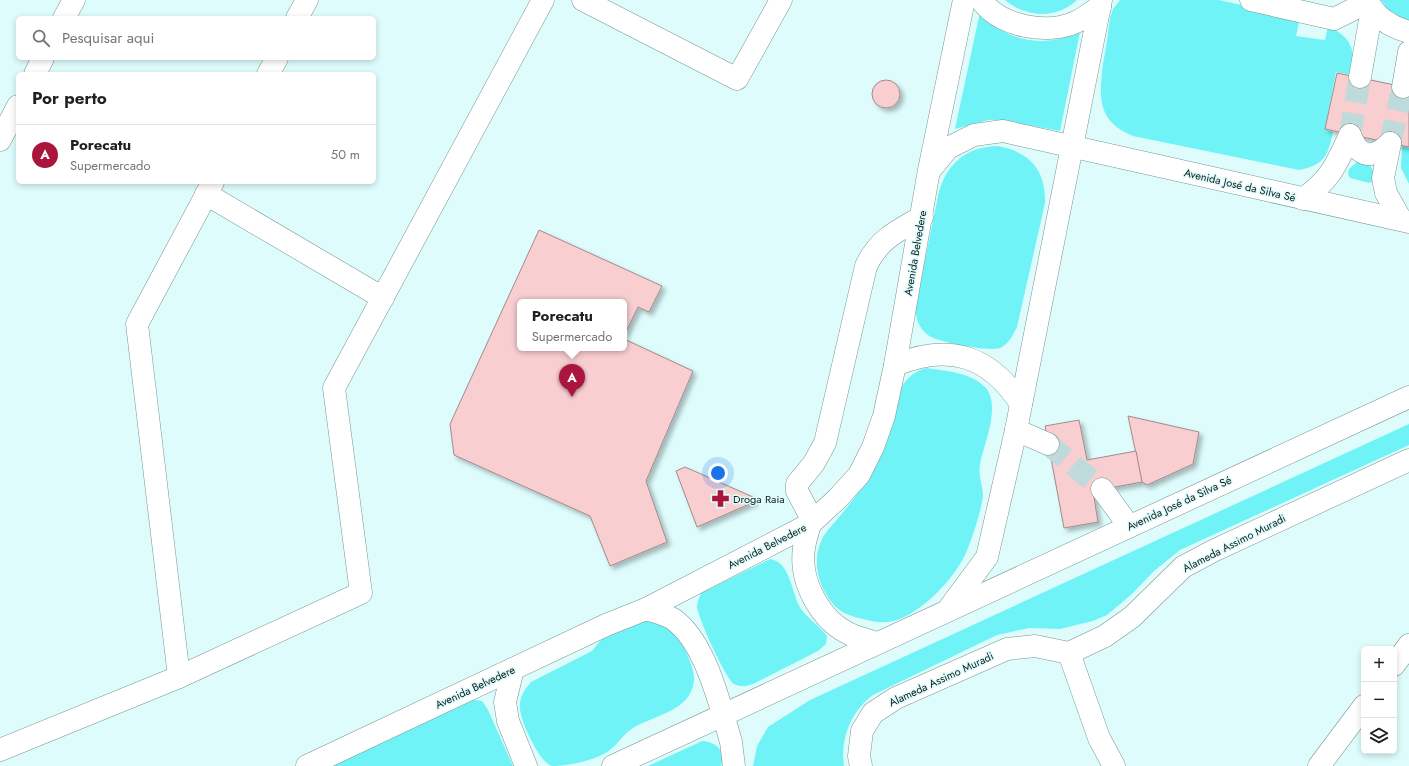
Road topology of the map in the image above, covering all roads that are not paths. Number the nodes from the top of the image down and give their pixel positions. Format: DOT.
graph roads {
  1 [pos="74,0"];
  2 [pos="307,0"];
  3 [pos="543,0"];
  4 [pos="583,0"];
  5 [pos="781,0"];
  6 [pos="964,0"];
  7 [pos="981,0"];
  8 [pos="1251,0"];
  9 [pos="1103,2"];
  10 [pos="1369,4"];
  11 [pos="65,16"];
  12 [pos="298,16"];
  13 [pos="1409,32"];
  14 [pos="1409,52"];
  15 [pos="42,60"];
  16 [pos="276,60"];
  17 [pos="36,72"];
  18 [pos="269,72"];
  19 [pos="1360,77"];
  20 [pos="1403,87"];
  21 [pos="16,110"];
  22 [pos="0,140"];
  23 [pos="1072,146"];
  24 [pos="929,170"];
  25 [pos="209,188"];
  26 [pos="1303,199"];
  27 [pos="922,217"];
  28 [pos="1406,223"];
  29 [pos="383,298"];
  30 [pos="895,365"];
  31 [pos="1408,396"];
  32 [pos="1021,404"];
  33 [pos="1016,430"];
  34 [pos="1048,444"];
  35 [pos="1409,460"];
  36 [pos="1102,489"];
  37 [pos="812,523"];
  38 [pos="1129,526"];
  39 [pos="646,609"];
  40 [pos="948,610"];
  41 [pos="876,643"];
  42 [pos="1409,645"];
  43 [pos="1069,653"];
  44 [pos="1397,661"];
  45 [pos="513,669"];
  46 [pos="179,677"];
  47 [pos="1361,710"];
  48 [pos="723,714"];
  49 [pos="49,730"];
  50 [pos="0,734"];
  51 [pos="0,750"];
  52 [pos="307,766"];
  53 [pos="526,766"];
  54 [pos="612,766"];
  55 [pos="734,766"];
  56 [pos="861,766"];
  57 [pos="1114,766"];
  58 [pos="1319,766"];
  1 -- 11 [label="main road"];
  2 -- 12 [label="main road"];
  3 -- 29 [label="main road"];
  4 -- 5 [label="main road"];
  6 -- 24 [label="main road, Avenida Belvedere"];
  7 -- 9 [label="main road"];
  8 -- 10 [label="main road"];
  9 -- 23 [label="main road"];
  10 -- 13 [label="main road"];
  10 -- 19 [label="main road"];
  14 -- 20 [label="main road"];
  15 -- 17 [label="main road"];
  16 -- 18 [label="main road"];
  21 -- 22 [label="main road"];
  23 -- 24 [label="main road, Avenida José da Silva Sé"];
  23 -- 26 [label="main road, Avenida José da Silva Sé"];
  23 -- 32 [label="main road"];
  24 -- 27 [label="main road, Avenida Belvedere"];
  25 -- 29 [label="main road"];
  25 -- 46 [label="main road"];
  26 -- 28 [label="main road, Avenida José da Silva Sé"];
  26 -- 28 [label="main road"];
  27 -- 30 [label="main road, Avenida Belvedere"];
  27 -- 37 [label="main road"];
  29 -- 46 [label="main road"];
  30 -- 32 [label="main road"];
  30 -- 37 [label="main road, Avenida Belvedere"];
  31 -- 38 [label="main road, Avenida José da Silva Sé"];
  32 -- 33 [label="main road"];
  33 -- 34 [label="main road"];
  33 -- 40 [label="main road"];
  35 -- 43 [label="main road, Alameda Assimo Muradi"];
  36 -- 38 [label="main road"];
  37 -- 39 [label="main road, Avenida Belvedere"];
  37 -- 41 [label="main road"];
  38 -- 40 [label="main road, Avenida José da Silva Sé"];
  39 -- 45 [label="main road, Avenida Belvedere"];
  39 -- 48 [label="main road"];
  40 -- 41 [label="main road"];
  41 -- 48 [label="main road"];
  42 -- 44 [label="main road"];
  43 -- 56 [label="main road, Alameda Assimo Muradi"];
  43 -- 57 [label="main road"];
  45 -- 52 [label="main road, Avenida Belvedere"];
  45 -- 53 [label="main road"];
  46 -- 49 [label="main road"];
  47 -- 58 [label="main road"];
  48 -- 54 [label="main road"];
  48 -- 55 [label="main road"];
  49 -- 50 [label="main road"];
  49 -- 51 [label="main road"];
}
